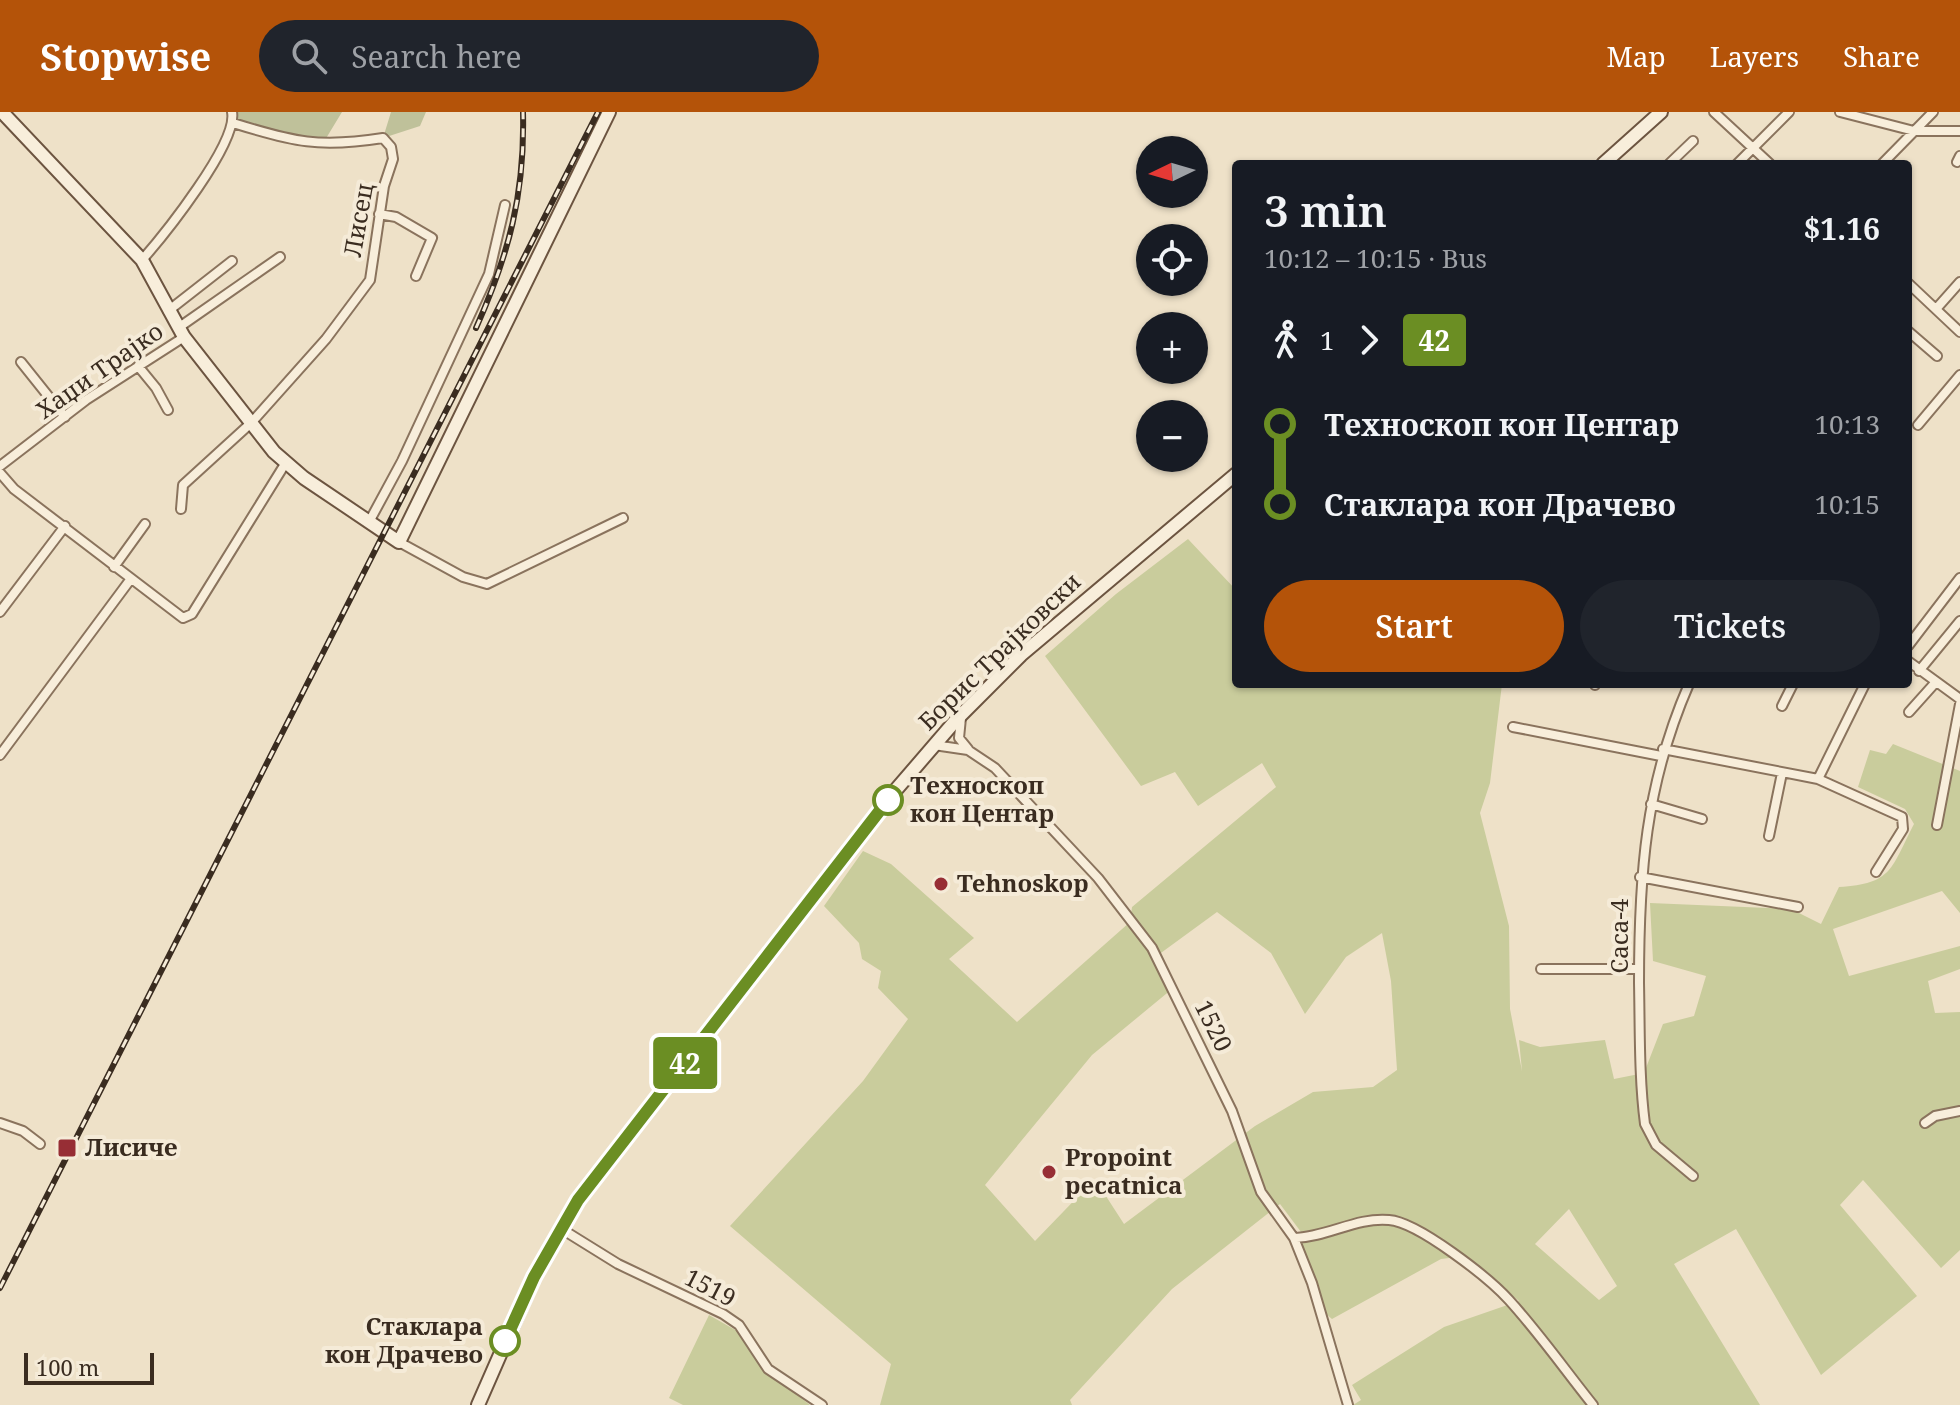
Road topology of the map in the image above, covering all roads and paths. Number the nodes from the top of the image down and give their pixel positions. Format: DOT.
graph roads {
  1 [pos="2,112"];
  2 [pos="232,112"];
  3 [pos="609,112"];
  4 [pos="1661,112"];
  5 [pos="1714,112"];
  6 [pos="1789,112"];
  7 [pos="1840,112"];
  8 [pos="1933,112"];
  9 [pos="233,123"];
  10 [pos="1914,131"];
  11 [pos="1960,131"];
  12 [pos="1693,141"];
  13 [pos="1752,149"];
  14 [pos="1607,160"];
  15 [pos="1673,160"];
  16 [pos="1741,160"];
  17 [pos="1765,160"];
  18 [pos="1886,160"];
  19 [pos="505,205"];
  20 [pos="379,214"];
  21 [pos="280,257"];
  22 [pos="142,260"];
  23 [pos="232,261"];
  24 [pos="416,276"];
  25 [pos="1960,282"];
  26 [pos="1912,289"];
  27 [pos="1936,309"];
  28 [pos="168,311"];
  29 [pos="1960,332"];
  30 [pos="181,333"];
  31 [pos="1912,337"];
  32 [pos="1937,356"];
  33 [pos="21,362"];
  34 [pos="138,366"];
  35 [pos="1960,375"];
  36 [pos="168,410"];
  37 [pos="65,417"];
  38 [pos="251,423"];
  39 [pos="1918,425"];
  40 [pos="285,464"];
  41 [pos="0,466"];
  42 [pos="0,473"];
  43 [pos="1232,477"];
  44 [pos="181,509"];
  45 [pos="623,518"];
  46 [pos="369,522"];
  47 [pos="145,524"];
  48 [pos="65,526"];
  49 [pos="399,542"];
  50 [pos="114,567"];
  51 [pos="1960,578"];
  52 [pos="130,580"];
  53 [pos="0,612"];
  54 [pos="1960,621"];
  55 [pos="1912,641"];
  56 [pos="1912,665"];
  57 [pos="1919,671"];
  58 [pos="1935,683"];
  59 [pos="1687,688"];
  60 [pos="1791,688"];
  61 [pos="1863,688"];
  62 [pos="1960,702"];
  63 [pos="1782,706"];
  64 [pos="1909,712"];
  65 [pos="962,714"];
  66 [pos="1513,727"];
  67 [pos="934,745"];
  68 [pos="968,750"];
  69 [pos="1662,752"];
  70 [pos="0,755"];
  71 [pos="1782,773"];
  72 [pos="1818,779"];
  73 [pos="1651,804"];
  74 [pos="1702,819"];
  75 [pos="1937,825"];
  76 [pos="1769,836"];
  77 [pos="1876,872"];
  78 [pos="1640,877"];
  79 [pos="1798,907"];
  80 [pos="1541,969"];
  81 [pos="1639,969"];
  82 [pos="1960,1111"];
  83 [pos="0,1123"];
  84 [pos="1925,1123"];
  85 [pos="40,1144"];
  86 [pos="1693,1176"];
  87 [pos="560,1228"];
  88 [pos="1294,1238"];
  89 [pos="478,1405"];
  90 [pos="822,1405"];
  91 [pos="1348,1405"];
  92 [pos="1593,1405"];
  1 -- 22 [label="main road"];
  2 -- 9 [label="street"];
  3 -- 49 [label="main road"];
  4 -- 14 [label="main road"];
  5 -- 13 [label="street"];
  6 -- 13 [label="street"];
  7 -- 10 [label="street"];
  8 -- 10 [label="street"];
  9 -- 20 [label="street, Лисец"];
  9 -- 22 [label="street"];
  10 -- 11 [label="street"];
  10 -- 18 [label="street"];
  12 -- 15 [label="street"];
  13 -- 16 [label="street"];
  13 -- 17 [label="street"];
  19 -- 46 [label="street"];
  20 -- 24 [label="street"];
  20 -- 38 [label="street, Лисец"];
  21 -- 30 [label="street, Хаџи Трајко"];
  22 -- 28 [label="main road"];
  23 -- 28 [label="street"];
  25 -- 27 [label="street"];
  26 -- 27 [label="street"];
  27 -- 29 [label="street"];
  28 -- 30 [label="main road"];
  30 -- 34 [label="street, Хаџи Трајко"];
  30 -- 38 [label="main road"];
  31 -- 32 [label="street"];
  33 -- 37 [label="street"];
  34 -- 36 [label="street"];
  34 -- 37 [label="street, Хаџи Трајко"];
  35 -- 39 [label="street"];
  37 -- 41 [label="street, Хаџи Трајко"];
  38 -- 40 [label="main road"];
  38 -- 44 [label="street, Лисец"];
  40 -- 46 [label="main road"];
  40 -- 52 [label="street"];
  42 -- 48 [label="street"];
  43 -- 65 [label="main road, Борис Трајковски"];
  45 -- 49 [label="street"];
  46 -- 49 [label="main road"];
  47 -- 50 [label="street"];
  48 -- 50 [label="street"];
  48 -- 53 [label="street"];
  50 -- 52 [label="street"];
  51 -- 55 [label="street"];
  52 -- 70 [label="street"];
  54 -- 57 [label="street"];
  56 -- 57 [label="street"];
  57 -- 58 [label="street"];
  58 -- 62 [label="street"];
  58 -- 64 [label="street"];
  59 -- 69 [label="street, Саса-4"];
  60 -- 63 [label="street"];
  61 -- 72 [label="street"];
  62 -- 75 [label="street"];
  65 -- 67 [label="main road, Борис Трајковски"];
  65 -- 68 [label="street"];
  66 -- 69 [label="street"];
  67 -- 68 [label="street, 1520"];
  67 -- 87 [label="main road, Борис Трајковски"];
  68 -- 88 [label="street, 1520"];
  69 -- 71 [label="street"];
  69 -- 73 [label="street, Саса-4"];
  71 -- 72 [label="street"];
  71 -- 76 [label="street"];
  72 -- 77 [label="street"];
  73 -- 74 [label="street"];
  73 -- 78 [label="street, Саса-4"];
  78 -- 79 [label="street"];
  78 -- 81 [label="street, Саса-4"];
  80 -- 81 [label="street"];
  81 -- 86 [label="street, Саса-4"];
  82 -- 84 [label="street"];
  83 -- 85 [label="street"];
  87 -- 89 [label="main road, Борис Трајковски"];
  87 -- 90 [label="street, 1519"];
  88 -- 91 [label="street, 1520"];
  88 -- 92 [label="street"];
}
